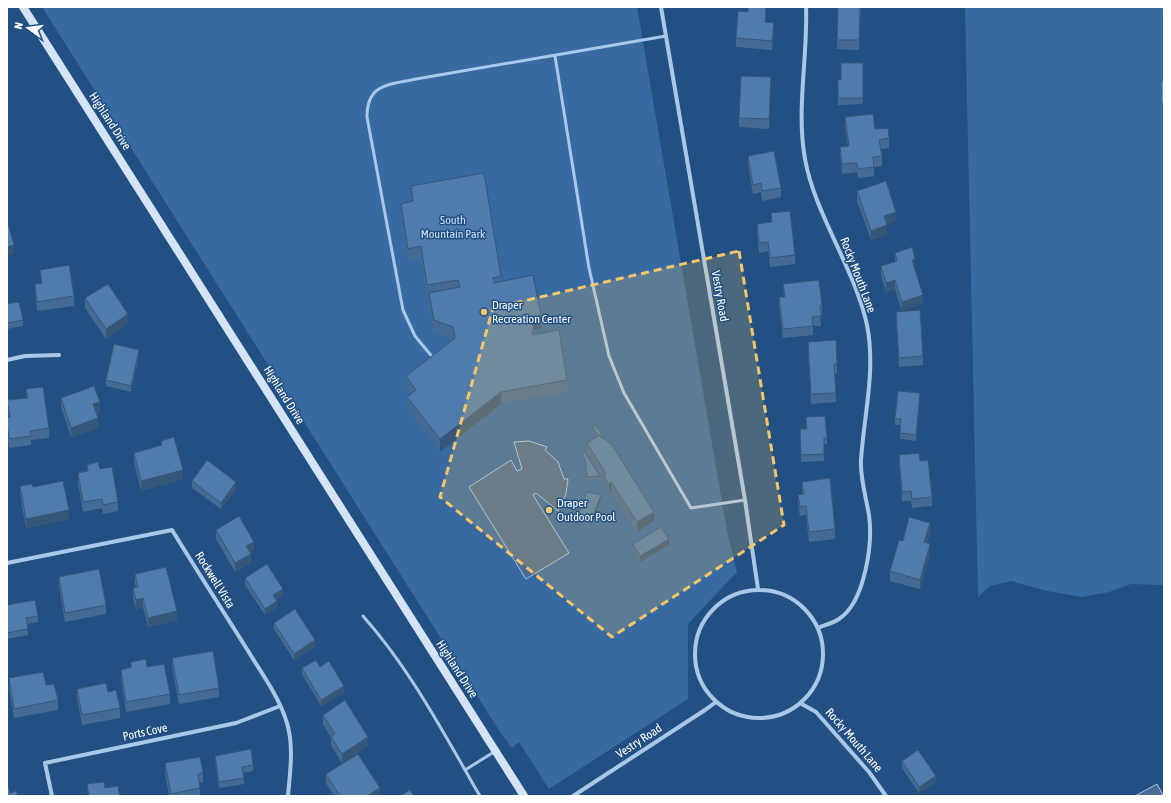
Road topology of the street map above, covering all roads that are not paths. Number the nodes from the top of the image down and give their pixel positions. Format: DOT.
graph roads {
  1 [pos="23,7"];
  2 [pos="661,7"];
  3 [pos="806,7"];
  4 [pos="666,36"];
  5 [pos="555,56"];
  6 [pos="1164,82"];
  7 [pos="1164,102"];
  8 [pos="59,355"];
  9 [pos="7,360"];
  10 [pos="436,361"];
  11 [pos="745,500"];
  12 [pos="7,563"];
  13 [pos="758,589"];
  14 [pos="363,616"];
  15 [pos="818,628"];
  16 [pos="716,702"];
  17 [pos="800,703"];
  18 [pos="280,706"];
  19 [pos="495,752"];
  20 [pos="465,770"];
  21 [pos="52,796"];
  22 [pos="288,796"];
  23 [pos="480,796"];
  24 [pos="524,796"];
  25 [pos="573,796"];
  26 [pos="886,796"];
  1 -- 19 [label="main road, Highland Drive"];
  2 -- 4 [label="street, Vestry Road"];
  3 -- 15 [label="street, Rocky Mouth Lane"];
  4 -- 5 [label="lane"];
  4 -- 11 [label="street, Vestry Road"];
  5 -- 10 [label="lane"];
  5 -- 11 [label="lane"];
  6 -- 7 [label="lane"];
  8 -- 9 [label="street"];
  11 -- 13 [label="street, Vestry Road"];
  12 -- 18 [label="street, Rockwell Vista"];
  13 -- 15 [label="street"];
  13 -- 16 [label="street"];
  14 -- 20 [label="lane"];
  15 -- 17 [label="street"];
  16 -- 17 [label="street"];
  16 -- 25 [label="street, Vestry Road"];
  17 -- 26 [label="street, Rocky Mouth Lane"];
  18 -- 21 [label="street, Ports Cove"];
  18 -- 22 [label="street, Rockwell Vista"];
  19 -- 20 [label="lane"];
  19 -- 24 [label="main road, Highland Drive"];
  20 -- 23 [label="lane"];
}
